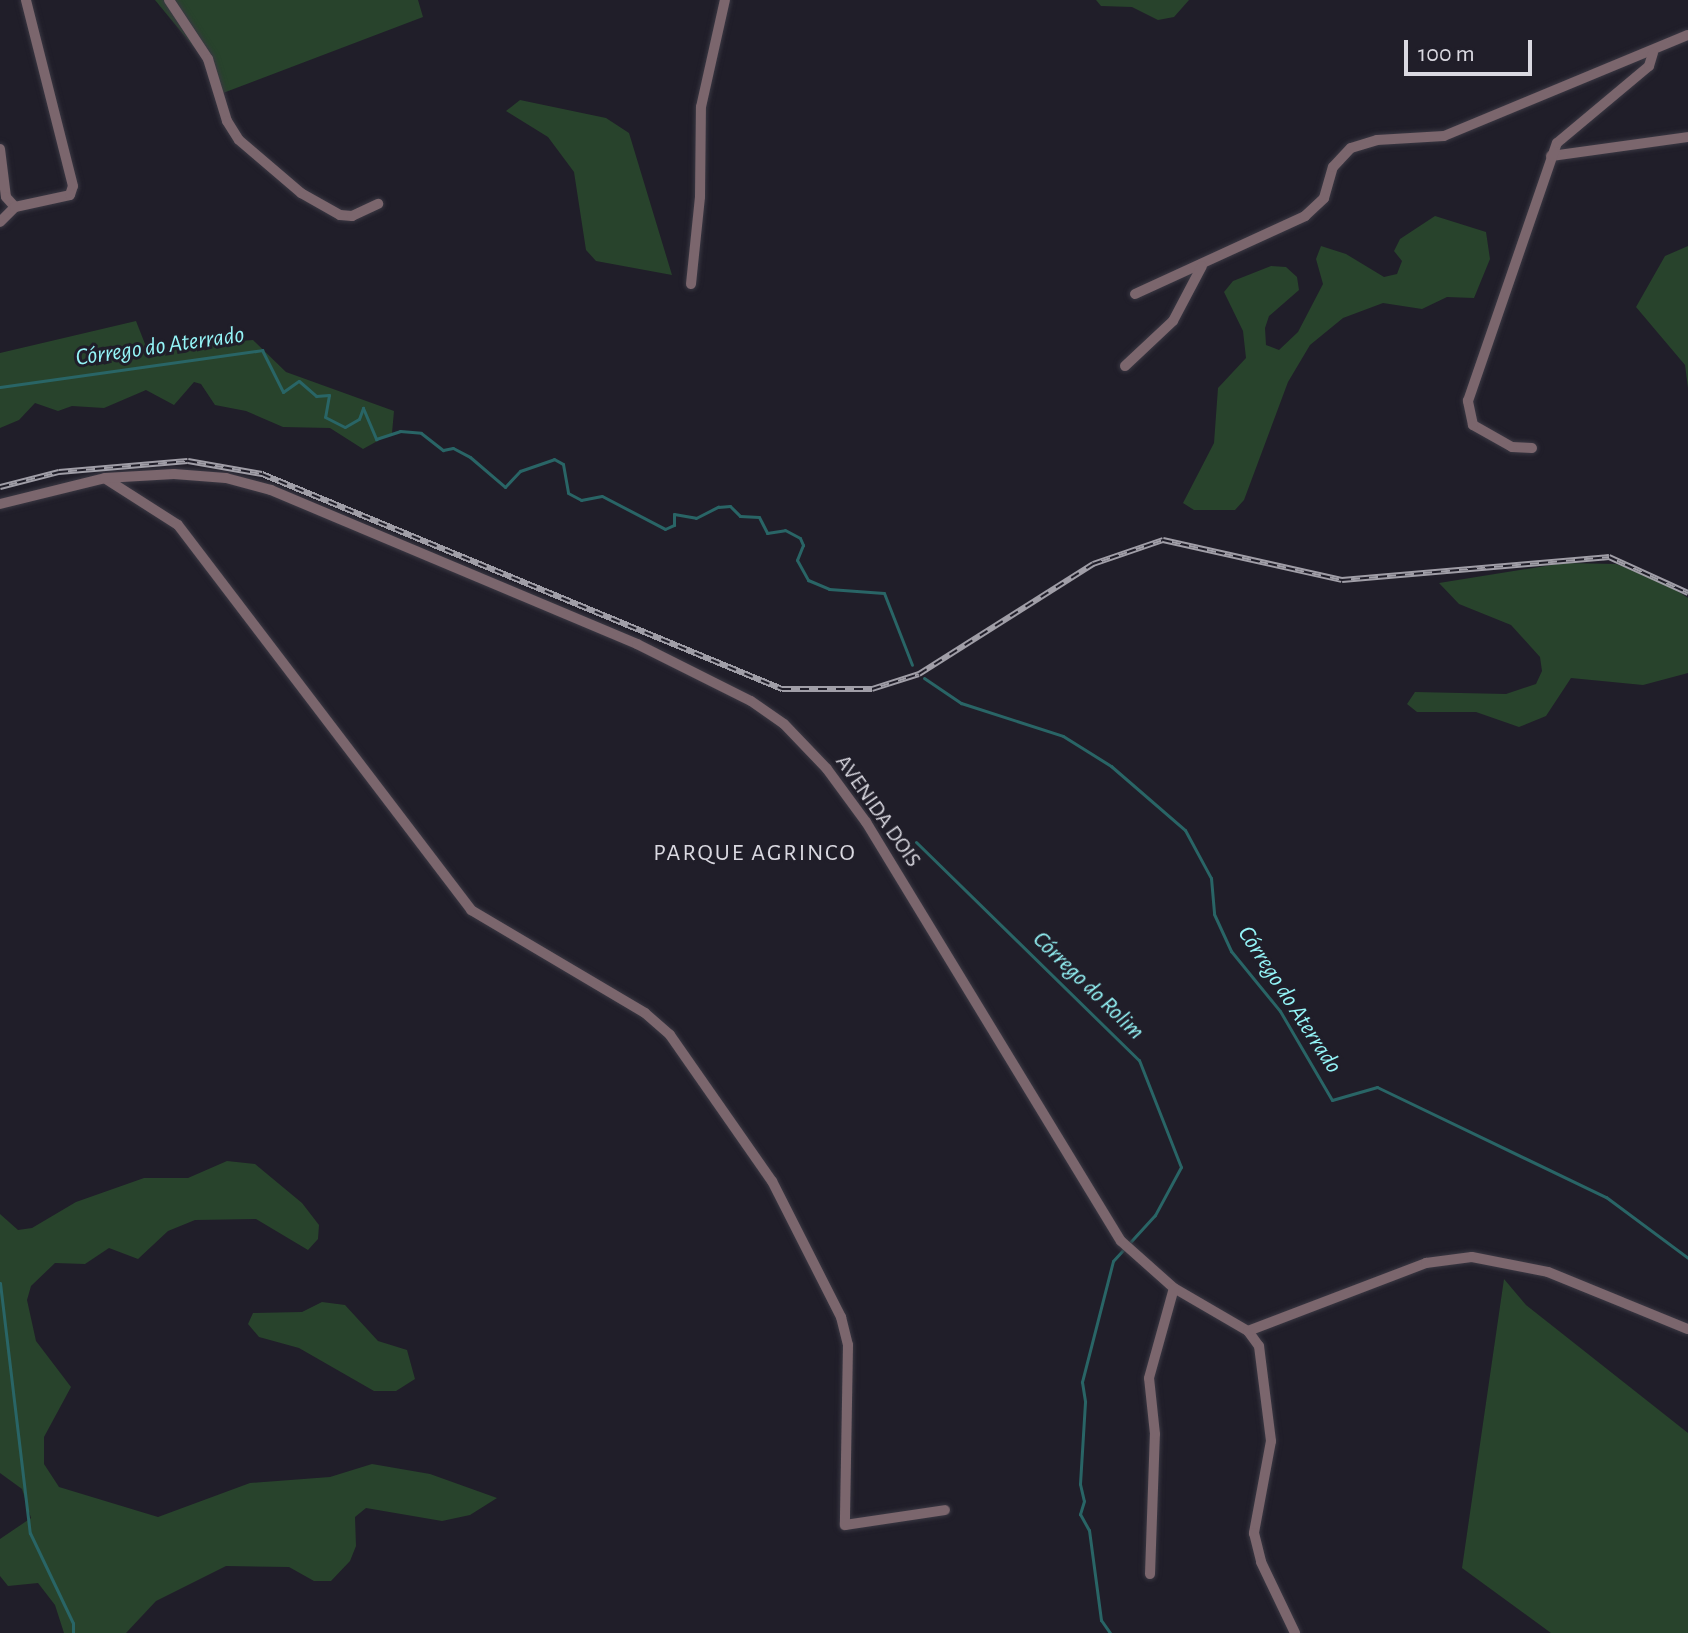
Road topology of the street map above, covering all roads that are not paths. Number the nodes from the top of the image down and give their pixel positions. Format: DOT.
graph roads {
  1 [pos="26,0"];
  2 [pos="169,0"];
  3 [pos="725,0"];
  4 [pos="1688,35"];
  5 [pos="1653,53"];
  6 [pos="1688,137"];
  7 [pos="0,149"];
  8 [pos="1551,156"];
  9 [pos="378,204"];
  10 [pos="15,207"];
  11 [pos="0,222"];
  12 [pos="1202,266"];
  13 [pos="691,284"];
  14 [pos="1135,294"];
  15 [pos="1125,366"];
  16 [pos="1532,448"];
  17 [pos="105,478"];
  18 [pos="0,504"];
  19 [pos="1174,1288"];
  20 [pos="1688,1329"];
  21 [pos="1248,1331"];
  22 [pos="945,1510"];
  23 [pos="1150,1574"];
  24 [pos="1295,1633"];
  1 -- 10 [label="street"];
  2 -- 9 [label="street"];
  3 -- 13 [label="street"];
  4 -- 5 [label="street"];
  5 -- 8 [label="street"];
  5 -- 12 [label="street"];
  6 -- 8 [label="street"];
  7 -- 10 [label="street"];
  8 -- 16 [label="street"];
  10 -- 11 [label="street"];
  12 -- 14 [label="street"];
  12 -- 15 [label="street"];
  17 -- 18 [label="street, AVENIDA DOIS"];
  17 -- 19 [label="street, AVENIDA DOIS"];
  17 -- 22 [label="street"];
  19 -- 21 [label="street, AVENIDA DOIS"];
  19 -- 23 [label="street"];
  20 -- 21 [label="street"];
  21 -- 24 [label="street"];
}
